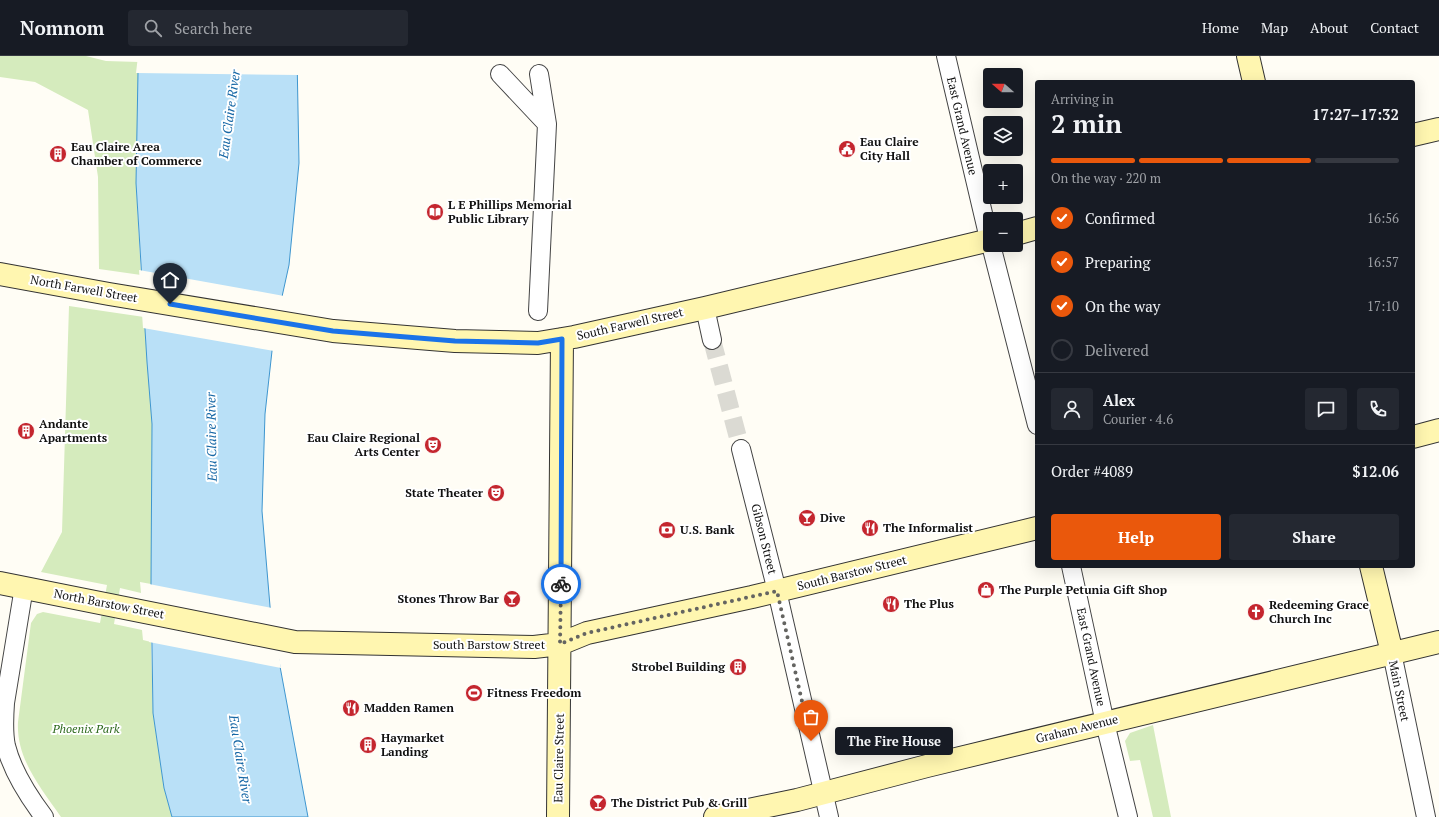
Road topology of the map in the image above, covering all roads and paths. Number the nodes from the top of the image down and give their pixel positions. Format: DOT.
graph roads {
  1 [pos="946,56"];
  2 [pos="1248,56"];
  3 [pos="500,74"];
  4 [pos="539,74"];
  5 [pos="1254,80"];
  6 [pos="546,124"];
  7 [pos="1439,129"];
  8 [pos="1415,135"];
  9 [pos="983,212"];
  10 [pos="1035,229"];
  11 [pos="1023,232"];
  12 [pos="983,244"];
  13 [pos="993,252"];
  14 [pos="0,274"];
  15 [pos="705,308"];
  16 [pos="538,311"];
  17 [pos="216,312"];
  18 [pos="562,339"];
  19 [pos="712,340"];
  20 [pos="1035,417"];
  21 [pos="1439,430"];
  22 [pos="1415,436"];
  23 [pos="741,449"];
  24 [pos="1035,528"];
  25 [pos="1071,568"];
  26 [pos="1371,568"];
  27 [pos="0,583"];
  28 [pos="24,587"];
  29 [pos="777,591"];
  30 [pos="217,625"];
  31 [pos="1439,642"];
  32 [pos="560,644"];
  33 [pos="1392,654"];
  34 [pos="1105,723"];
  35 [pos="823,793"];
  36 [pos="44,817"];
  37 [pos="558,817"];
  38 [pos="714,817"];
  39 [pos="829,817"];
  40 [pos="1128,817"];
  41 [pos="1426,817"];
  1 -- 9 [label="street, East Grand Avenue"];
  2 -- 5 [label="street"];
  3 -- 6 [label="street"];
  4 -- 6 [label="street"];
  6 -- 16 [label="street"];
  7 -- 8 [label="street"];
  10 -- 11 [label="street"];
  12 -- 15 [label="street, South Farwell Street"];
  13 -- 20 [label="street, East Grand Avenue"];
  14 -- 17 [label="street, North Farwell Street"];
  15 -- 18 [label="street, South Farwell Street"];
  15 -- 19 [label="street"];
  17 -- 18 [label="street, South Farwell Street"];
  18 -- 32 [label="street, Eau Claire Street"];
  21 -- 22 [label="street"];
  23 -- 29 [label="street, Gibson Street"];
  24 -- 29 [label="street, South Barstow Street"];
  25 -- 34 [label="street, East Grand Avenue"];
  26 -- 33 [label="street, Main Street"];
  27 -- 28 [label="street, North Barstow Street"];
  28 -- 30 [label="street, North Barstow Street"];
  28 -- 36 [label="street"];
  29 -- 32 [label="street, South Barstow Street"];
  29 -- 35 [label="street, Gibson Street"];
  30 -- 32 [label="street, South Barstow Street"];
  31 -- 33 [label="street, Graham Avenue"];
  32 -- 37 [label="street, Eau Claire Street"];
  33 -- 34 [label="street, Graham Avenue"];
  33 -- 41 [label="street, Main Street"];
  34 -- 35 [label="street, Graham Avenue"];
  34 -- 40 [label="street, East Grand Avenue"];
  35 -- 38 [label="street, Graham Avenue"];
  35 -- 39 [label="street, Gibson Street"];
}
